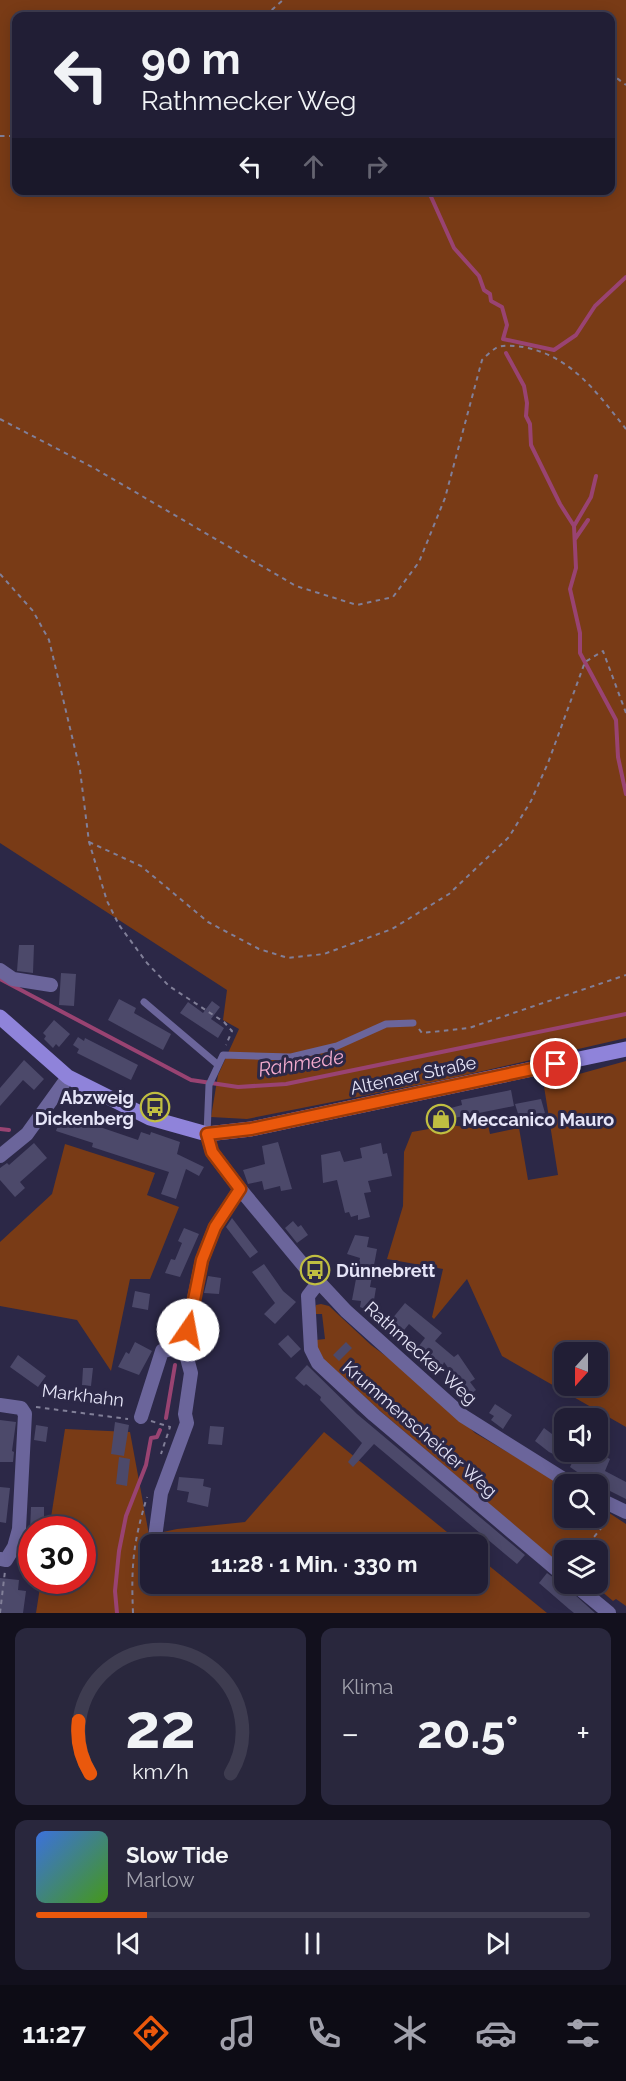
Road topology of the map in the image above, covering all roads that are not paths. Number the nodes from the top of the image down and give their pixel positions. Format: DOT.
graph roads {
  1 [pos="0,970"];
  2 [pos="51,985"];
  3 [pos="144,1002"];
  4 [pos="0,1017"];
  5 [pos="412,1023"];
  6 [pos="626,1049"];
  7 [pos="217,1064"];
  8 [pos="68,1077"];
  9 [pos="207,1134"];
  10 [pos="0,1156"];
  11 [pos="240,1189"];
  12 [pos="318,1283"];
  13 [pos="184,1347"];
  14 [pos="0,1405"];
  15 [pos="141,1417"];
  16 [pos="555,1474"];
  17 [pos="608,1503"];
  18 [pos="622,1510"];
  19 [pos="155,1534"];
  20 [pos="3,1560"];
  21 [pos="554,1568"];
  22 [pos="585,1594"];
  23 [pos="609,1613"];
  1 -- 2 [label="street"];
  3 -- 7 [label="lane"];
  4 -- 8 [label="main road, Altenaer Straße"];
  5 -- 7 [label="lane"];
  6 -- 9 [label="main road, Altenaer Straße"];
  7 -- 9 [label="lane"];
  8 -- 9 [label="main road, Altenaer Straße"];
  8 -- 10 [label="street"];
  9 -- 11 [label="street, Rathmecker Weg"];
  11 -- 12 [label="street, Rathmecker Weg"];
  11 -- 13 [label="street"];
  12 -- 16 [label="street, Rathmecker Weg"];
  12 -- 21 [label="street, Krummenscheider Weg"];
  13 -- 15 [label="street"];
  13 -- 19 [label="street"];
  14 -- 20 [label="street, Markhahn"];
  17 -- 18 [label="street"];
  22 -- 23 [label="street"];
}
